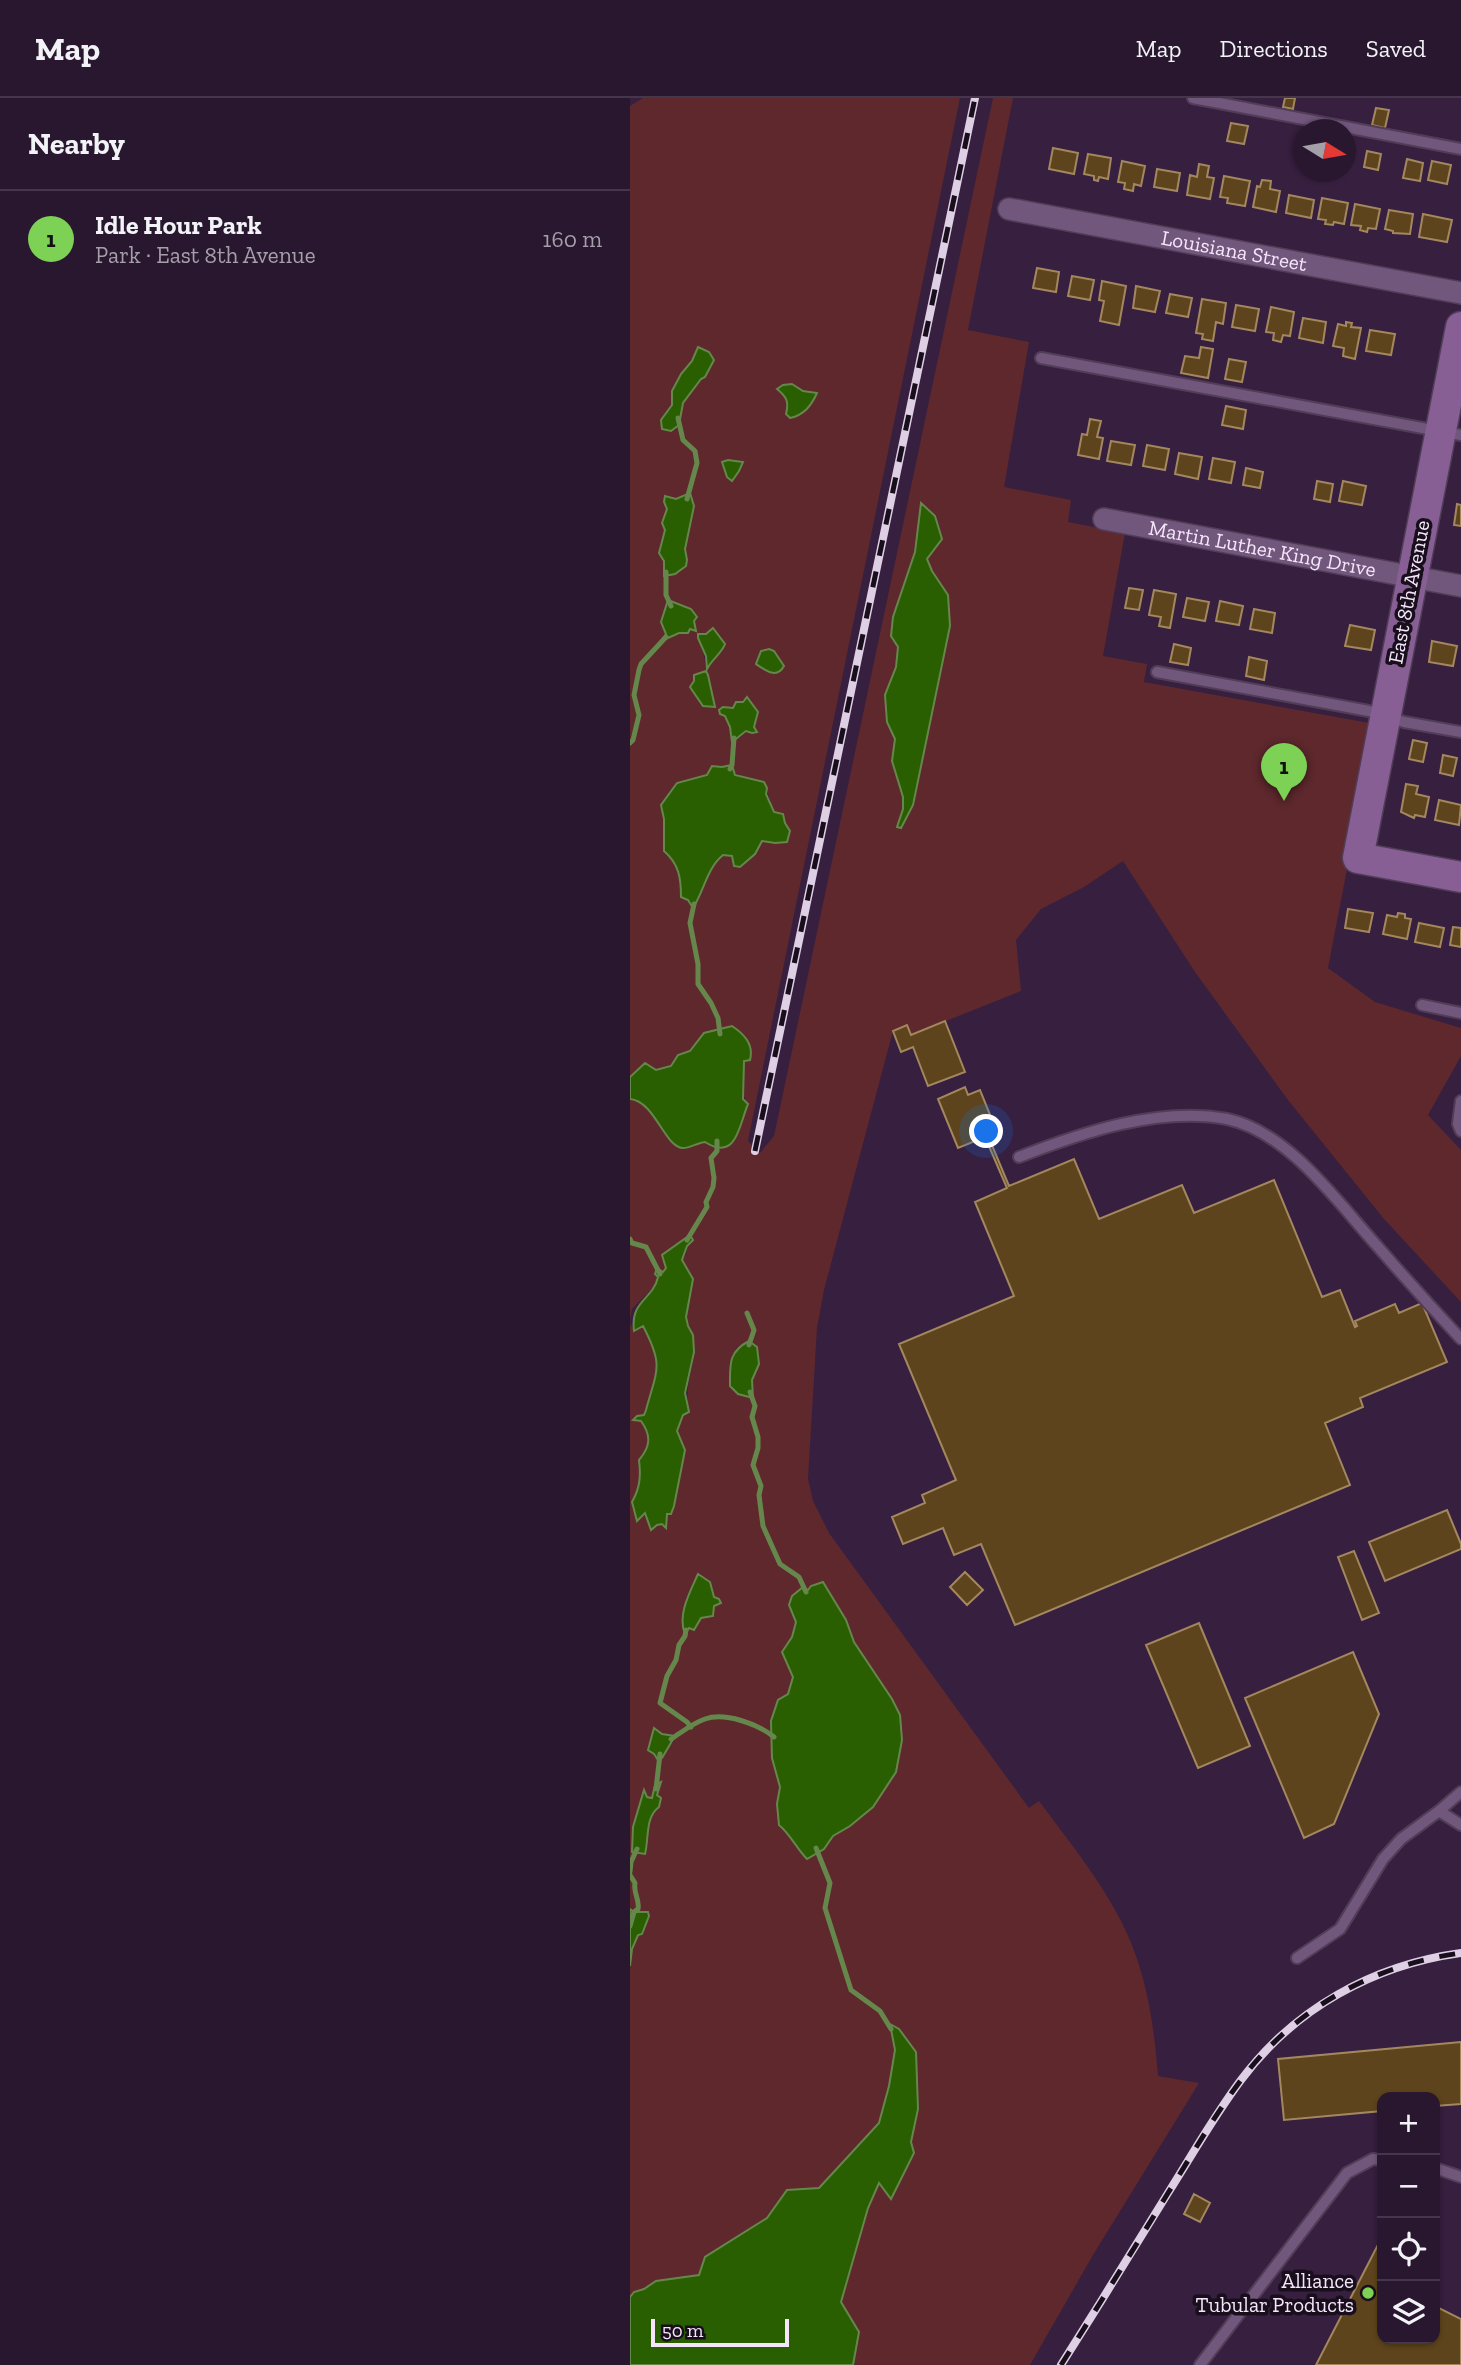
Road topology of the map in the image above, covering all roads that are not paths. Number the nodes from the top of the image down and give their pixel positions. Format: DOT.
graph roads {
  1 [pos="1193,98"];
  2 [pos="1461,149"];
  3 [pos="1009,209"];
  4 [pos="1461,293"];
  5 [pos="1461,327"];
  6 [pos="1041,358"];
  7 [pos="1451,433"];
  8 [pos="1104,519"];
  9 [pos="1412,577"];
  10 [pos="1461,586"];
  11 [pos="1157,672"];
  12 [pos="1385,716"];
  13 [pos="1461,733"];
  14 [pos="1461,877"];
  15 [pos="1422,1005"];
  16 [pos="1461,1013"];
  17 [pos="1461,1101"];
  18 [pos="1461,1131"];
  19 [pos="1019,1157"];
  20 [pos="1461,1339"];
  21 [pos="1461,1792"];
  22 [pos="1439,1811"];
  23 [pos="1461,1825"];
  24 [pos="1297,1958"];
  25 [pos="1377,2159"];
  26 [pos="1440,2170"];
  27 [pos="1461,2177"];
  28 [pos="1200,2365"];
  1 -- 2 [label="lane"];
  3 -- 4 [label="street, Louisiana Street"];
  5 -- 7 [label="street, East 8th Avenue"];
  6 -- 7 [label="lane"];
  7 -- 9 [label="street, East 8th Avenue"];
  8 -- 9 [label="street, Martin Luther King Drive"];
  9 -- 10 [label="street, Martin Luther King Drive"];
  9 -- 12 [label="street, East 8th Avenue"];
  11 -- 12 [label="lane"];
  12 -- 13 [label="lane"];
  12 -- 14 [label="street, East 8th Avenue"];
  15 -- 16 [label="lane"];
  17 -- 18 [label="lane"];
  19 -- 20 [label="lane"];
  21 -- 22 [label="lane"];
  22 -- 23 [label="lane"];
  22 -- 24 [label="lane"];
  25 -- 28 [label="lane"];
  26 -- 27 [label="lane"];
}
